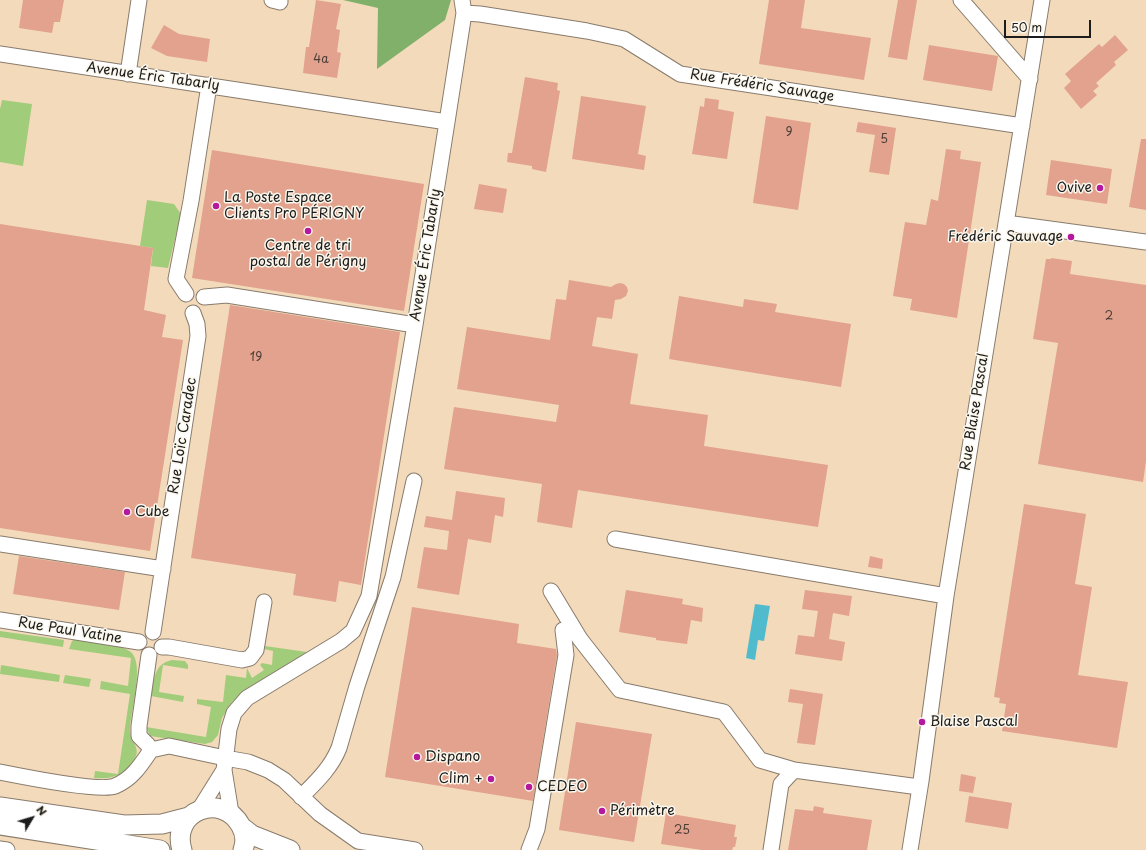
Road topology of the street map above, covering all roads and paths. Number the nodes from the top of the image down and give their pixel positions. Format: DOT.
graph roads {
  1 [pos="139,0"];
  2 [pos="272,0"];
  3 [pos="280,0"];
  4 [pos="961,0"];
  5 [pos="1042,0"];
  6 [pos="463,7"];
  7 [pos="0,54"];
  8 [pos="128,74"];
  9 [pos="1030,79"];
  10 [pos="209,85"];
  11 [pos="447,122"];
  12 [pos="1022,126"];
  13 [pos="1006,223"];
  14 [pos="1146,242"];
  15 [pos="186,294"];
  16 [pos="204,297"];
  17 [pos="193,313"];
  18 [pos="415,325"];
  19 [pos="414,481"];
  20 [pos="615,539"];
  21 [pos="0,544"];
  22 [pos="163,569"];
  23 [pos="550,591"];
  24 [pos="946,596"];
  25 [pos="264,602"];
  26 [pos="0,620"];
  27 [pos="563,630"];
  28 [pos="153,632"];
  29 [pos="139,642"];
  30 [pos="162,647"];
  31 [pos="149,655"];
  32 [pos="151,750"];
  33 [pos="224,764"];
  34 [pos="794,770"];
  35 [pos="0,772"];
  36 [pos="919,787"];
  37 [pos="300,796"];
  38 [pos="0,807"];
  39 [pos="231,813"];
  40 [pos="194,814"];
  41 [pos="0,824"];
  42 [pos="243,828"];
  43 [pos="0,849"];
  44 [pos="6,850"];
  45 [pos="160,850"];
  46 [pos="182,850"];
  47 [pos="243,850"];
  48 [pos="290,850"];
  49 [pos="415,850"];
  50 [pos="529,850"];
  51 [pos="771,850"];
  52 [pos="910,850"];
  1 -- 8 [label="street"];
  2 -- 3 [label="street"];
  4 -- 9 [label="street"];
  5 -- 9 [label="street, Rue Blaise Pascal"];
  6 -- 11 [label="street"];
  6 -- 12 [label="street, Rue Frédéric Sauvage"];
  7 -- 8 [label="street, Avenue Éric Tabarly"];
  8 -- 10 [label="street, Avenue Éric Tabarly"];
  9 -- 12 [label="street, Rue Blaise Pascal"];
  10 -- 11 [label="street, Avenue Éric Tabarly"];
  10 -- 15 [label="street"];
  11 -- 18 [label="street, Avenue Éric Tabarly"];
  12 -- 13 [label="street, Rue Blaise Pascal"];
  13 -- 14 [label="street"];
  13 -- 24 [label="street, Rue Blaise Pascal"];
  15 -- 16 [label="street"];
  15 -- 17 [label="street"];
  16 -- 17 [label="street"];
  16 -- 18 [label="street"];
  17 -- 22 [label="street, Rue Loïc Caradec"];
  18 -- 33 [label="street, Avenue Éric Tabarly"];
  19 -- 37 [label="street"];
  20 -- 24 [label="street"];
  21 -- 22 [label="street"];
  22 -- 28 [label="street, Rue Loïc Caradec"];
  23 -- 34 [label="street"];
  24 -- 36 [label="street, Rue Blaise Pascal"];
  25 -- 30 [label="street"];
  26 -- 29 [label="street, Rue Paul Vatine"];
  27 -- 50 [label="street"];
  28 -- 29 [label="street"];
  28 -- 30 [label="street"];
  29 -- 31 [label="street"];
  30 -- 31 [label="street"];
  31 -- 32 [label="street"];
  32 -- 33 [label="street"];
  32 -- 35 [label="street"];
  33 -- 37 [label="street"];
  33 -- 39 [label="street, Avenue Éric Tabarly"];
  33 -- 40 [label="street, Avenue Éric Tabarly"];
  34 -- 36 [label="street"];
  34 -- 51 [label="street"];
  36 -- 52 [label="street, Rue Blaise Pascal"];
  37 -- 49 [label="street"];
  38 -- 40 [label="main road"];
  39 -- 40 [label="main road"];
  39 -- 42 [label="main road"];
  40 -- 46 [label="main road"];
  41 -- 45 [label="main road"];
  42 -- 47 [label="main road"];
  42 -- 48 [label="main road"];
  43 -- 44 [label="street"];
}
